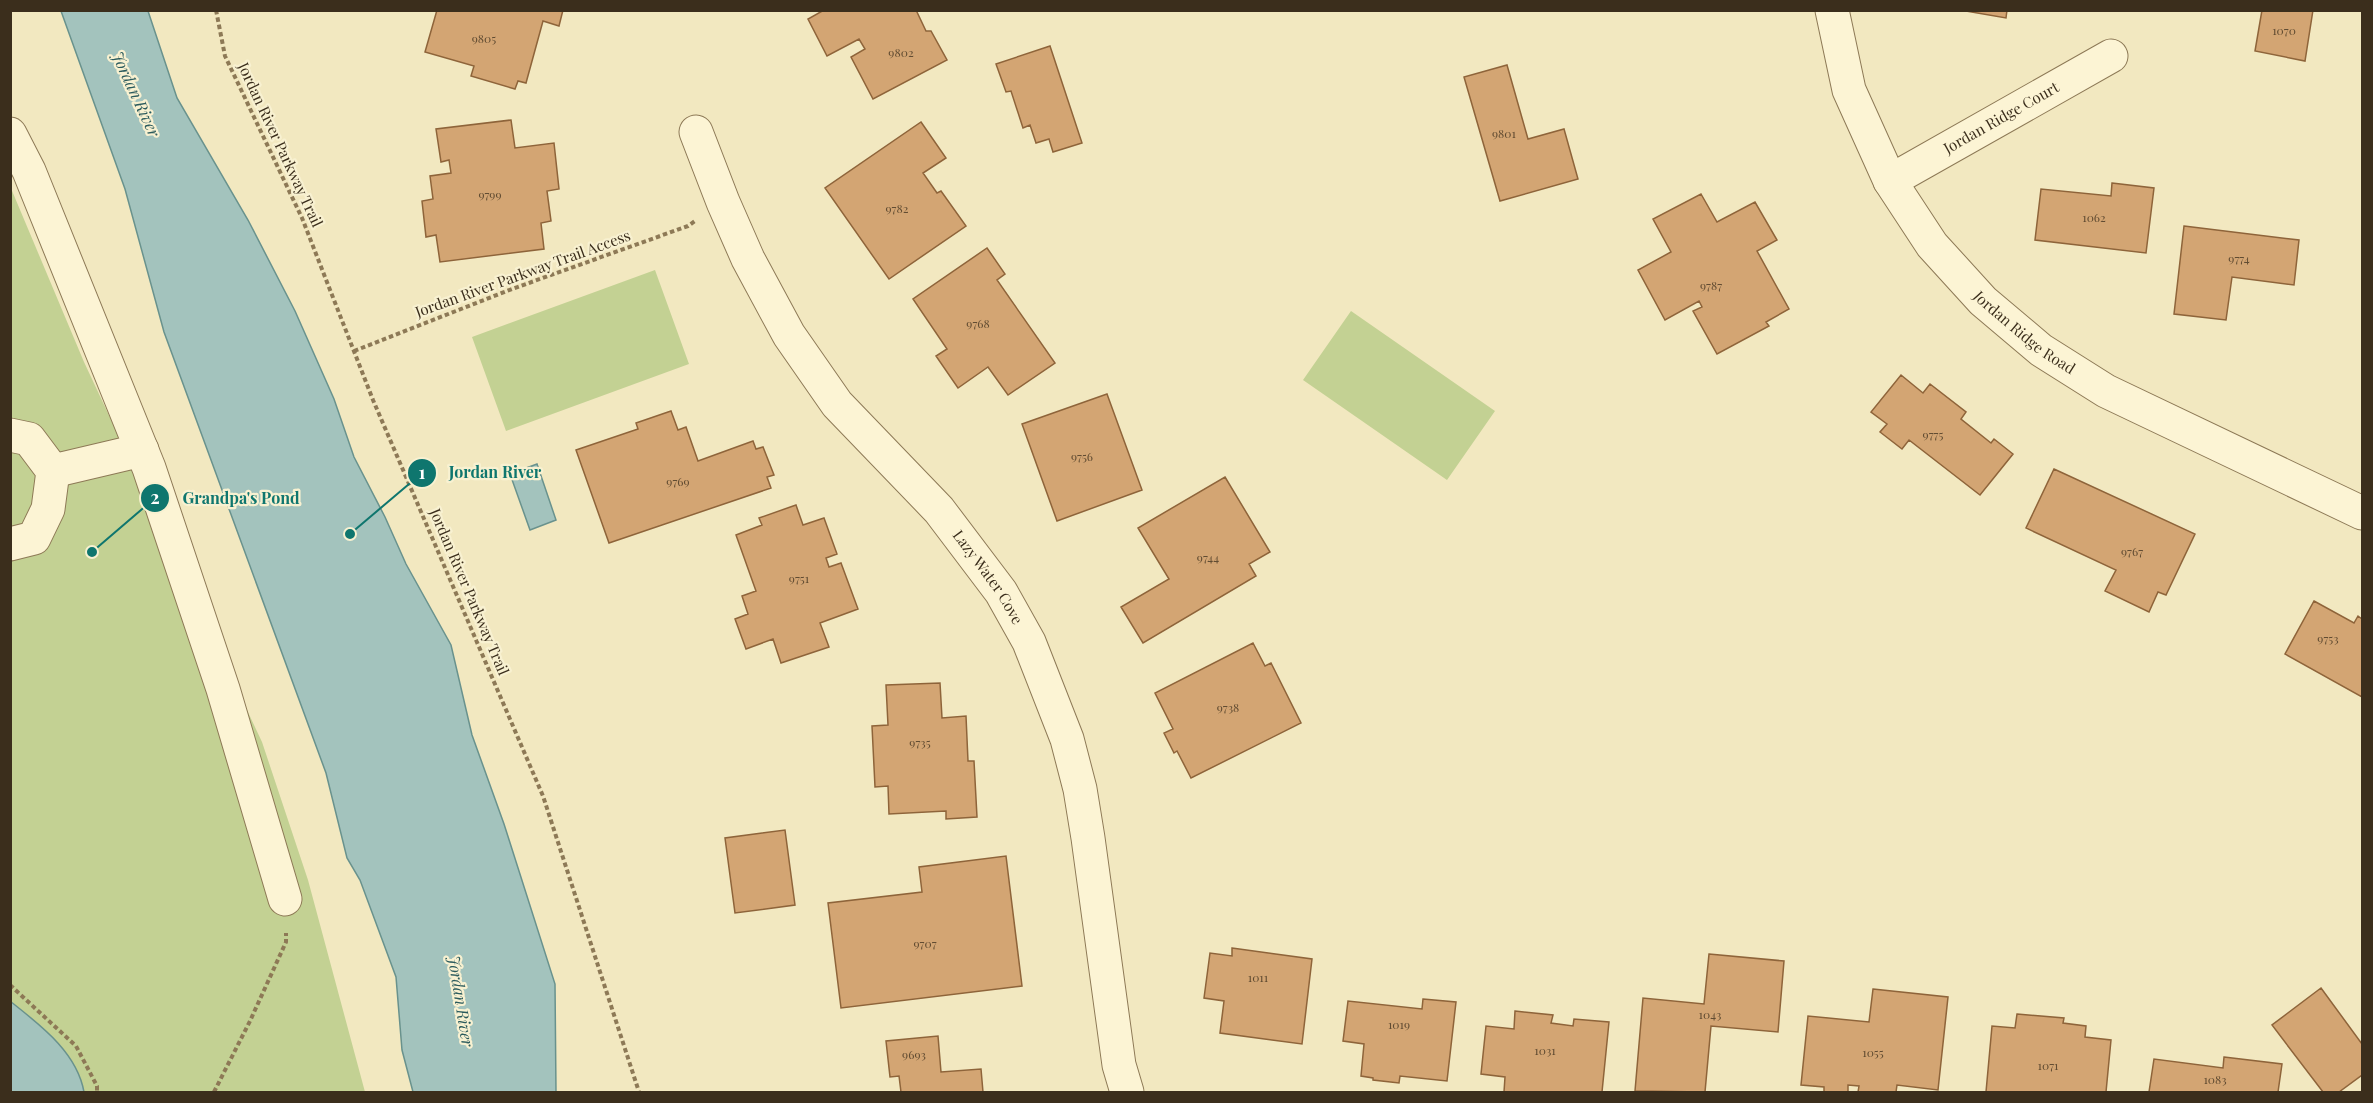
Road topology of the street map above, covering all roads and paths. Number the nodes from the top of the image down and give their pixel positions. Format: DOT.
graph roads {
  1 [pos="216,10"];
  2 [pos="1832,10"];
  3 [pos="2111,56"];
  4 [pos="696,132"];
  5 [pos="10,134"];
  6 [pos="1890,181"];
  7 [pos="699,219"];
  8 [pos="354,351"];
  9 [pos="10,435"];
  10 [pos="142,450"];
  11 [pos="53,471"];
  12 [pos="2362,513"];
  13 [pos="10,544"];
  14 [pos="285,899"];
  15 [pos="10,985"];
  16 [pos="97,1092"];
  17 [pos="214,1092"];
  18 [pos="639,1092"];
  19 [pos="1127,1092"];
  1 -- 8 [label="path, Jordan River Parkway Trail"];
  2 -- 6 [label="street, Jordan Ridge Road"];
  3 -- 6 [label="street, Jordan Ridge Court"];
  4 -- 19 [label="street, Lazy Water Cove"];
  5 -- 10 [label="street"];
  6 -- 12 [label="street, Jordan Ridge Road"];
  7 -- 8 [label="path, Jordan River Parkway Trail Access"];
  8 -- 18 [label="path, Jordan River Parkway Trail"];
  9 -- 11 [label="street"];
  10 -- 11 [label="street"];
  10 -- 14 [label="street"];
  11 -- 13 [label="street"];
  14 -- 17 [label="path"];
  15 -- 16 [label="path"];
}
